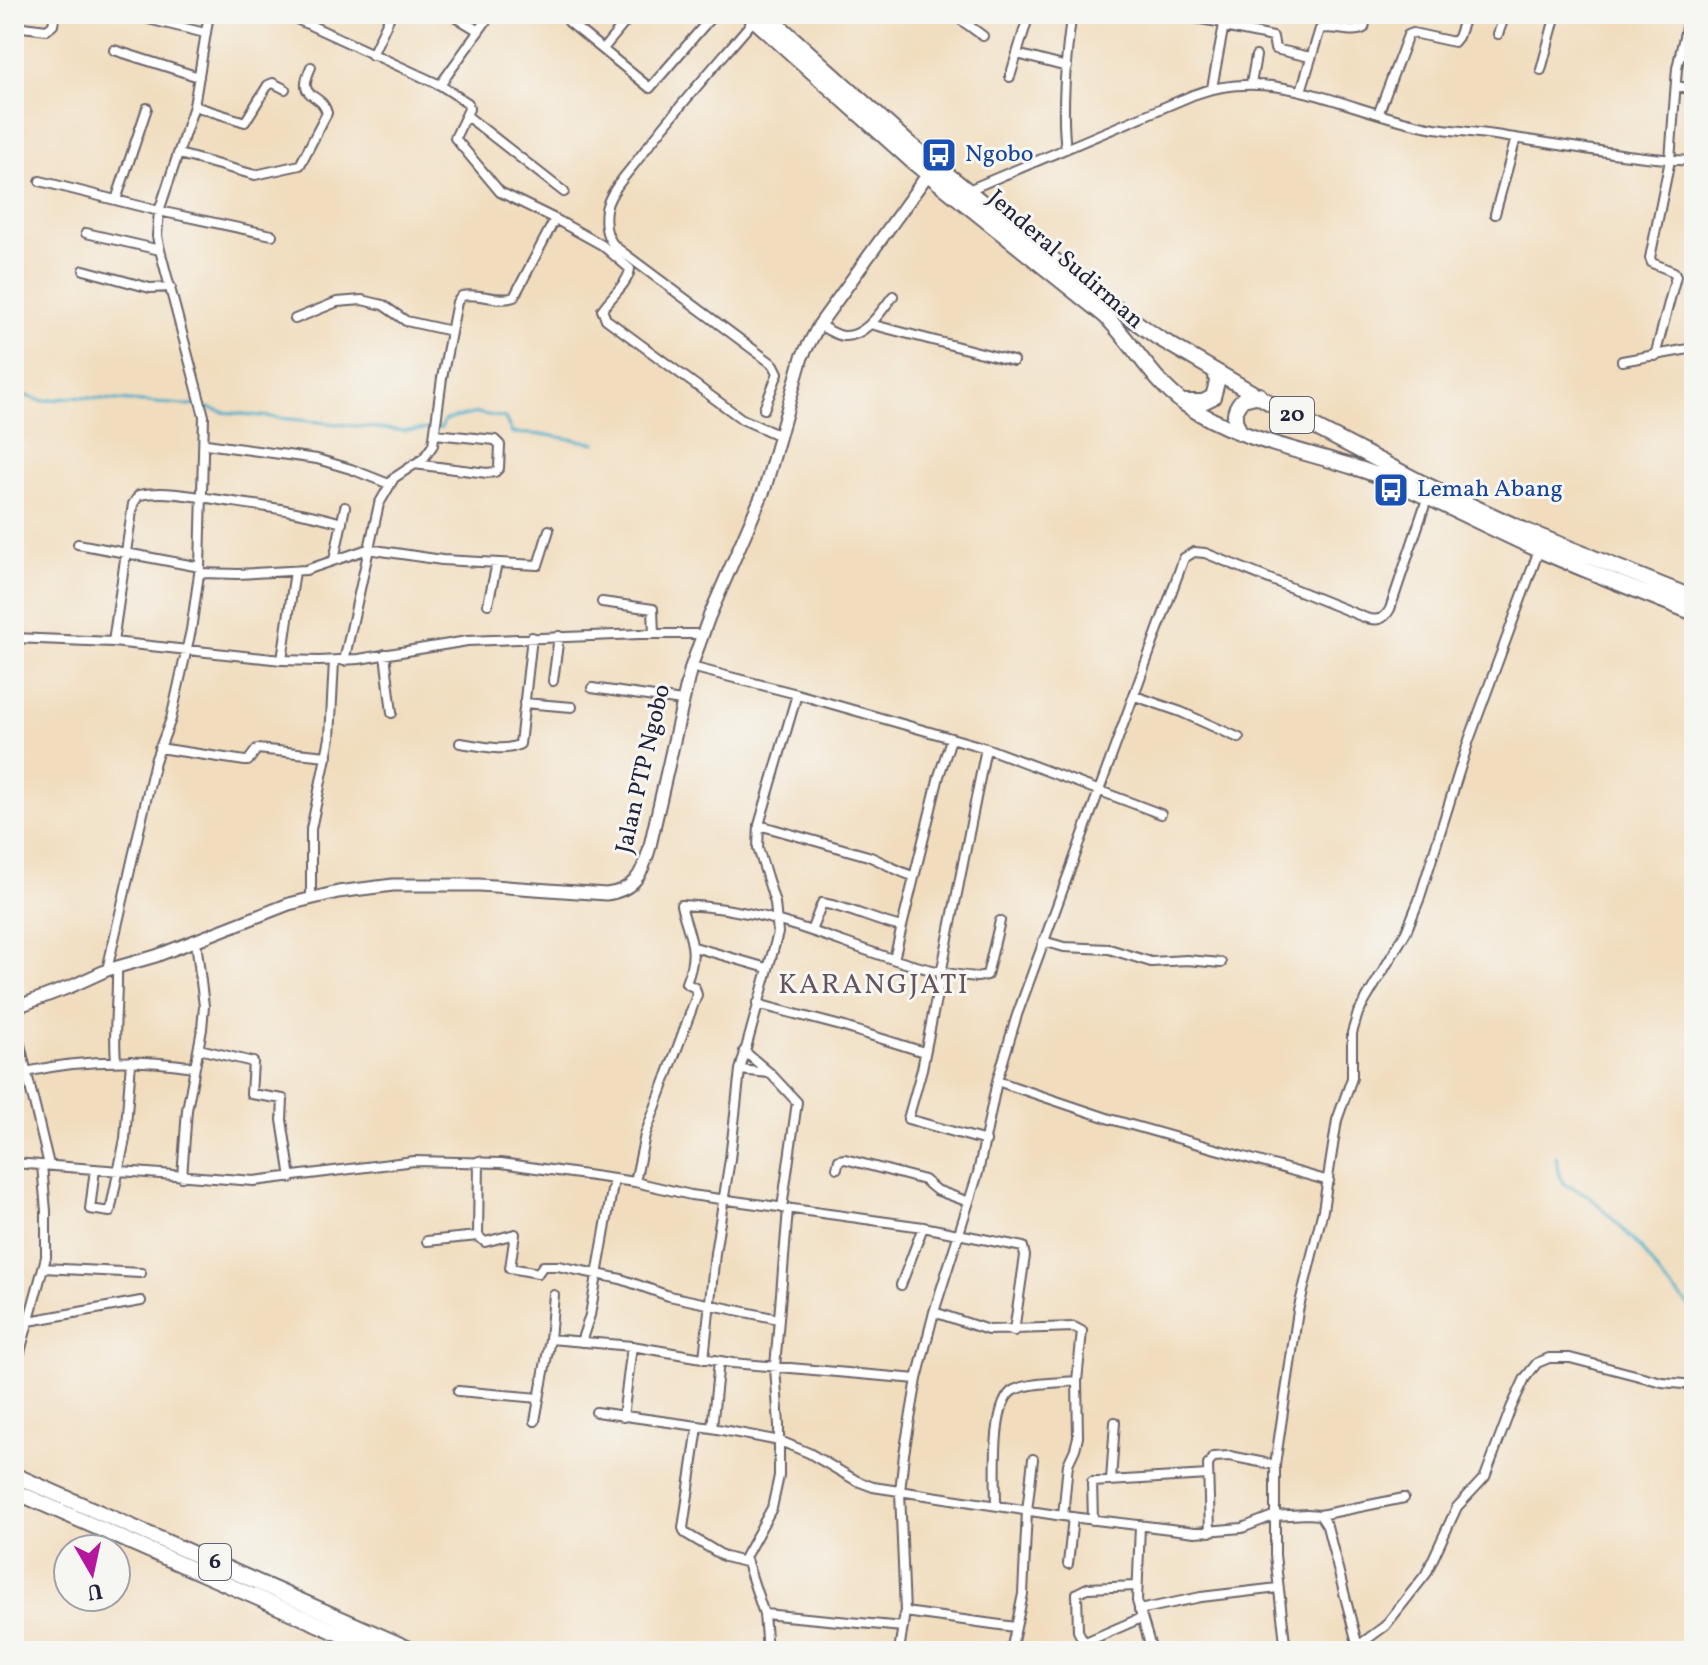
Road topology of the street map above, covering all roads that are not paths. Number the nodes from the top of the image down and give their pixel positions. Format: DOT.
graph roads {
  1 [pos="55,14"];
  2 [pos="128,14"];
  3 [pos="209,14"];
  4 [pos="286,14"];
  5 [pos="391,14"];
  6 [pos="451,14"];
  7 [pos="491,14"];
  8 [pos="578,14"];
  9 [pos="632,14"];
  10 [pos="714,14"];
  11 [pos="953,14"];
  12 [pos="1029,14"];
  13 [pos="1072,14"];
  14 [pos="1171,14"];
  15 [pos="1367,14"];
  16 [pos="1466,14"];
  17 [pos="1498,14"];
  18 [pos="1556,14"];
  19 [pos="1689,14"];
  20 [pos="756,16"];
  21 [pos="1225,21"];
  22 [pos="14,26"];
  23 [pos="479,31"];
  24 [pos="205,33"];
  25 [pos="1498,34"];
  26 [pos="983,36"];
  27 [pos="603,49"];
  28 [pos="114,50"];
  29 [pos="1681,53"];
  30 [pos="1017,54"];
  31 [pos="372,55"];
  32 [pos="1256,56"];
  33 [pos="1694,56"];
  34 [pos="1310,57"];
  35 [pos="311,67"];
  36 [pos="1067,67"];
  37 [pos="1541,70"];
  38 [pos="199,77"];
  39 [pos="1010,77"];
  40 [pos="1251,84"];
  41 [pos="440,85"];
  42 [pos="1676,86"];
  43 [pos="1212,88"];
  44 [pos="285,89"];
  45 [pos="1694,89"];
  46 [pos="1301,91"];
  47 [pos="194,106"];
  48 [pos="147,108"];
  49 [pos="1379,112"];
  50 [pos="467,116"];
  51 [pos="1516,138"];
  52 [pos="1066,149"];
  53 [pos="179,154"];
  54 [pos="1670,160"];
  55 [pos="1694,161"];
  56 [pos="928,174"];
  57 [pos="40,181"];
  58 [pos="966,191"];
  59 [pos="564,192"];
  60 [pos="116,200"];
  61 [pos="159,211"];
  62 [pos="1495,214"];
  63 [pos="555,219"];
  64 [pos="86,233"];
  65 [pos="272,235"];
  66 [pos="160,250"];
  67 [pos="84,270"];
  68 [pos="171,287"];
  69 [pos="893,296"];
  70 [pos="295,319"];
  71 [pos="870,324"];
  72 [pos="819,325"];
  73 [pos="451,331"];
  74 [pos="1694,348"];
  75 [pos="1655,356"];
  76 [pos="1013,361"];
  77 [pos="1622,361"];
  78 [pos="1215,372"];
  79 [pos="1259,395"];
  80 [pos="1182,402"];
  81 [pos="764,409"];
  82 [pos="435,433"];
  83 [pos="1241,433"];
  84 [pos="780,436"];
  85 [pos="206,444"];
  86 [pos="414,464"];
  87 [pos="389,484"];
  88 [pos="200,497"];
  89 [pos="1427,499"];
  90 [pos="345,507"];
  91 [pos="342,523"];
  92 [pos="549,530"];
  93 [pos="78,544"];
  94 [pos="368,549"];
  95 [pos="1539,550"];
  96 [pos="127,552"];
  97 [pos="334,560"];
  98 [pos="497,563"];
  99 [pos="200,570"];
  100 [pos="295,571"];
  101 [pos="1694,598"];
  102 [pos="602,602"];
  103 [pos="488,604"];
  104 [pos="1694,613"];
  105 [pos="654,634"];
  106 [pos="703,634"];
  107 [pos="559,636"];
  108 [pos="532,637"];
  109 [pos="14,638"];
  110 [pos="113,642"];
  111 [pos="186,649"];
  112 [pos="385,654"];
  113 [pos="282,660"];
  114 [pos="334,661"];
  115 [pos="344,661"];
  116 [pos="691,667"];
  117 [pos="553,681"];
  118 [pos="592,688"];
  119 [pos="797,694"];
  120 [pos="1135,696"];
  121 [pos="682,701"];
  122 [pos="524,703"];
  123 [pos="572,707"];
  124 [pos="392,713"];
  125 [pos="1239,738"];
  126 [pos="951,739"];
  127 [pos="460,743"];
  128 [pos="159,748"];
  129 [pos="986,748"];
  130 [pos="327,756"];
  131 [pos="1099,789"];
  132 [pos="1161,814"];
  133 [pos="759,825"];
  134 [pos="913,876"];
  135 [pos="311,898"];
  136 [pos="779,920"];
  137 [pos="1000,921"];
  138 [pos="902,927"];
  139 [pos="811,931"];
  140 [pos="196,941"];
  141 [pos="1043,941"];
  142 [pos="694,947"];
  143 [pos="894,959"];
  144 [pos="1221,963"];
  145 [pos="112,968"];
  146 [pos="767,968"];
  147 [pos="941,970"];
  148 [pos="757,1004"];
  149 [pos="14,1008"];
  150 [pos="14,1020"];
  151 [pos="199,1049"];
  152 [pos="744,1051"];
  153 [pos="924,1052"];
  154 [pos="116,1060"];
  155 [pos="131,1061"];
  156 [pos="195,1067"];
  157 [pos="740,1070"];
  158 [pos="26,1072"];
  159 [pos="770,1073"];
  160 [pos="997,1081"];
  161 [pos="986,1141"];
  162 [pos="479,1161"];
  163 [pos="14,1163"];
  164 [pos="46,1165"];
  165 [pos="837,1168"];
  166 [pos="95,1169"];
  167 [pos="120,1171"];
  168 [pos="182,1177"];
  169 [pos="291,1178"];
  170 [pos="614,1179"];
  171 [pos="1329,1181"];
  172 [pos="635,1182"];
  173 [pos="725,1200"];
  174 [pos="969,1202"];
  175 [pos="785,1208"];
  176 [pos="923,1227"];
  177 [pos="958,1233"];
  178 [pos="478,1236"];
  179 [pos="427,1241"];
  180 [pos="43,1268"];
  181 [pos="141,1273"];
  182 [pos="596,1274"];
  183 [pos="901,1285"];
  184 [pos="554,1295"];
  185 [pos="141,1301"];
  186 [pos="710,1304"];
  187 [pos="934,1312"];
  188 [pos="778,1319"];
  189 [pos="29,1321"];
  190 [pos="1014,1331"];
  191 [pos="550,1339"];
  192 [pos="581,1342"];
  193 [pos="632,1346"];
  194 [pos="704,1359"];
  195 [pos="719,1361"];
  196 [pos="775,1367"];
  197 [pos="14,1374"];
  198 [pos="917,1379"];
  199 [pos="1077,1381"];
  200 [pos="1694,1385"];
  201 [pos="458,1391"];
  202 [pos="539,1398"];
  203 [pos="596,1412"];
  204 [pos="623,1417"];
  205 [pos="535,1421"];
  206 [pos="1115,1422"];
  207 [pos="698,1427"];
  208 [pos="712,1428"];
  209 [pos="780,1441"];
  210 [pos="1033,1459"];
  211 [pos="1275,1465"];
  212 [pos="14,1475"];
  213 [pos="1208,1475"];
  214 [pos="1111,1481"];
  215 [pos="14,1491"];
  216 [pos="900,1492"];
  217 [pos="1404,1498"];
  218 [pos="996,1505"];
  219 [pos="1027,1511"];
  220 [pos="1320,1515"];
  221 [pos="1273,1516"];
  222 [pos="1068,1517"];
  223 [pos="1093,1520"];
  224 [pos="1140,1525"];
  225 [pos="1210,1532"];
  226 [pos="745,1562"];
  227 [pos="1068,1564"];
  228 [pos="1137,1586"];
  229 [pos="1278,1588"];
  230 [pos="905,1612"];
  231 [pos="764,1614"];
  232 [pos="1140,1614"];
  233 [pos="903,1627"];
  234 [pos="1015,1627"];
  235 [pos="1084,1648"];
  236 [pos="1356,1649"];
  237 [pos="379,1651"];
  238 [pos="414,1651"];
  239 [pos="767,1651"];
  240 [pos="899,1651"];
  241 [pos="1011,1651"];
  242 [pos="1152,1651"];
  243 [pos="1286,1651"];
  1 -- 22 [label="street"];
  2 -- 24 [label="street"];
  3 -- 24 [label="street"];
  4 -- 31 [label="street"];
  5 -- 31 [label="street"];
  6 -- 23 [label="street"];
  7 -- 23 [label="street"];
  8 -- 27 [label="street"];
  9 -- 27 [label="street"];
  10 -- 27 [label="street"];
  11 -- 26 [label="street"];
  12 -- 30 [label="street"];
  13 -- 36 [label="street"];
  14 -- 21 [label="street"];
  15 -- 34 [label="street"];
  16 -- 49 [label="street"];
  17 -- 25 [label="street"];
  18 -- 37 [label="street"];
  19 -- 29 [label="street"];
  20 -- 56 [label="highway, Jenderal Sudirman / 20"];
  20 -- 58 [label="highway, Jenderal Sudirman / 20"];
  20 -- 81 [label="street"];
  21 -- 34 [label="street"];
  21 -- 43 [label="street"];
  23 -- 41 [label="street"];
  24 -- 38 [label="street"];
  28 -- 38 [label="street"];
  29 -- 33 [label="street"];
  29 -- 42 [label="street"];
  30 -- 36 [label="street"];
  30 -- 39 [label="street"];
  31 -- 41 [label="street"];
  32 -- 40 [label="street"];
  34 -- 46 [label="street"];
  35 -- 53 [label="street"];
  36 -- 52 [label="street"];
  38 -- 47 [label="street"];
  40 -- 43 [label="street"];
  40 -- 46 [label="street"];
  41 -- 50 [label="street"];
  42 -- 45 [label="street"];
  42 -- 54 [label="street"];
  43 -- 52 [label="street"];
  44 -- 47 [label="street"];
  46 -- 49 [label="street"];
  47 -- 53 [label="street"];
  48 -- 60 [label="street"];
  49 -- 51 [label="street"];
  50 -- 59 [label="street"];
  50 -- 63 [label="street"];
  51 -- 54 [label="street"];
  51 -- 62 [label="street"];
  52 -- 58 [label="street"];
  53 -- 61 [label="street"];
  54 -- 55 [label="street"];
  54 -- 75 [label="street"];
  56 -- 72 [label="main road, Jalan PTP Ngobo"];
  56 -- 80 [label="highway, Jenderal Sudirman / 20"];
  57 -- 60 [label="street"];
  58 -- 78 [label="highway, Jenderal Sudirman / 20"];
  60 -- 61 [label="street"];
  61 -- 65 [label="street"];
  61 -- 66 [label="street"];
  63 -- 73 [label="street"];
  63 -- 84 [label="street"];
  64 -- 66 [label="street"];
  66 -- 68 [label="street"];
  67 -- 68 [label="street"];
  68 -- 85 [label="street"];
  69 -- 71 [label="street"];
  70 -- 73 [label="street"];
  71 -- 72 [label="street"];
  71 -- 76 [label="street"];
  72 -- 84 [label="main road, Jalan PTP Ngobo"];
  73 -- 82 [label="street"];
  74 -- 75 [label="street"];
  75 -- 77 [label="street"];
  78 -- 79 [label="highway, Jenderal Sudirman / 20"];
  78 -- 80 [label="highway"];
  79 -- 83 [label="highway"];
  79 -- 101 [label="highway, Jenderal Sudirman / 20"];
  80 -- 83 [label="highway, Jenderal Sudirman / 20"];
  82 -- 86 [label="street"];
  82 -- 86 [label="street"];
  83 -- 89 [label="highway, Jenderal Sudirman / 20"];
  84 -- 106 [label="main road, Jalan PTP Ngobo"];
  85 -- 87 [label="street"];
  85 -- 88 [label="street"];
  86 -- 87 [label="street"];
  87 -- 94 [label="street"];
  88 -- 91 [label="street"];
  88 -- 96 [label="street"];
  88 -- 99 [label="street"];
  89 -- 95 [label="highway, Jenderal Sudirman / 20"];
  89 -- 120 [label="street"];
  90 -- 91 [label="street"];
  91 -- 97 [label="street"];
  92 -- 98 [label="street"];
  93 -- 96 [label="street"];
  94 -- 97 [label="street"];
  94 -- 98 [label="street"];
  94 -- 115 [label="street"];
  95 -- 104 [label="highway, Jenderal Sudirman / 20"];
  95 -- 171 [label="street"];
  96 -- 99 [label="street"];
  96 -- 110 [label="street"];
  97 -- 100 [label="street"];
  98 -- 103 [label="street"];
  99 -- 100 [label="street"];
  99 -- 111 [label="street"];
  100 -- 113 [label="street"];
  102 -- 105 [label="street"];
  105 -- 106 [label="street"];
  105 -- 107 [label="street"];
  106 -- 116 [label="main road, Jalan PTP Ngobo"];
  107 -- 108 [label="street"];
  107 -- 117 [label="street"];
  108 -- 112 [label="street"];
  108 -- 122 [label="street"];
  109 -- 110 [label="street"];
  110 -- 111 [label="street"];
  111 -- 113 [label="street"];
  111 -- 128 [label="street"];
  112 -- 115 [label="street"];
  112 -- 124 [label="street"];
  113 -- 114 [label="street"];
  114 -- 115 [label="street"];
  114 -- 130 [label="street"];
  116 -- 119 [label="street"];
  116 -- 121 [label="main road, Jalan PTP Ngobo"];
  118 -- 121 [label="street"];
  119 -- 126 [label="street"];
  119 -- 133 [label="street"];
  120 -- 125 [label="street"];
  120 -- 131 [label="street"];
  121 -- 135 [label="main road, Jalan PTP Ngobo"];
  122 -- 123 [label="street"];
  122 -- 127 [label="street"];
  126 -- 129 [label="street"];
  126 -- 134 [label="street"];
  128 -- 130 [label="street"];
  128 -- 145 [label="street"];
  129 -- 131 [label="street"];
  129 -- 147 [label="street"];
  130 -- 135 [label="street"];
  131 -- 132 [label="street"];
  131 -- 141 [label="street"];
  133 -- 134 [label="street"];
  133 -- 136 [label="street"];
  134 -- 138 [label="street"];
  135 -- 140 [label="main road, Jalan PTP Ngobo"];
  136 -- 139 [label="street"];
  136 -- 142 [label="street"];
  136 -- 146 [label="street"];
  137 -- 147 [label="street"];
  138 -- 139 [label="street"];
  138 -- 143 [label="street"];
  139 -- 143 [label="street"];
  140 -- 145 [label="main road, Jalan PTP Ngobo"];
  140 -- 151 [label="street"];
  141 -- 144 [label="street"];
  141 -- 160 [label="street"];
  142 -- 146 [label="street"];
  142 -- 172 [label="street"];
  143 -- 147 [label="street"];
  145 -- 149 [label="main road, Jalan PTP Ngobo"];
  145 -- 154 [label="street"];
  146 -- 148 [label="street"];
  147 -- 153 [label="street"];
  148 -- 152 [label="street"];
  148 -- 153 [label="street"];
  150 -- 158 [label="street"];
  151 -- 156 [label="street"];
  151 -- 169 [label="street"];
  152 -- 157 [label="street"];
  152 -- 159 [label="street"];
  153 -- 161 [label="street"];
  154 -- 155 [label="street"];
  154 -- 158 [label="street"];
  155 -- 156 [label="street"];
  155 -- 167 [label="street"];
  156 -- 168 [label="street"];
  157 -- 159 [label="street"];
  157 -- 173 [label="street"];
  158 -- 164 [label="street"];
  159 -- 175 [label="street"];
  160 -- 161 [label="street"];
  160 -- 171 [label="street"];
  161 -- 174 [label="street"];
  162 -- 169 [label="street"];
  162 -- 170 [label="street"];
  162 -- 178 [label="street"];
  163 -- 164 [label="street"];
  164 -- 166 [label="street"];
  164 -- 180 [label="street"];
  165 -- 174 [label="street"];
  166 -- 167 [label="street"];
  166 -- 167 [label="street"];
  167 -- 168 [label="street"];
  168 -- 169 [label="street"];
  170 -- 172 [label="street"];
  170 -- 182 [label="street"];
  171 -- 211 [label="street"];
  172 -- 173 [label="street"];
  173 -- 175 [label="street"];
  173 -- 186 [label="street"];
  174 -- 177 [label="street"];
  175 -- 176 [label="street"];
  175 -- 188 [label="street"];
  176 -- 177 [label="street"];
  176 -- 183 [label="street"];
  177 -- 187 [label="street"];
  177 -- 190 [label="street"];
  178 -- 179 [label="street"];
  178 -- 182 [label="street"];
  180 -- 181 [label="street"];
  180 -- 189 [label="street"];
  182 -- 186 [label="street"];
  182 -- 192 [label="street"];
  184 -- 191 [label="street"];
  185 -- 189 [label="street"];
  186 -- 188 [label="street"];
  186 -- 194 [label="street"];
  187 -- 190 [label="street"];
  187 -- 198 [label="street"];
  188 -- 196 [label="street"];
  189 -- 197 [label="street"];
  190 -- 199 [label="street"];
  191 -- 192 [label="street"];
  191 -- 202 [label="street"];
  192 -- 193 [label="street"];
  193 -- 194 [label="street"];
  193 -- 204 [label="street"];
  194 -- 195 [label="street"];
  195 -- 196 [label="street"];
  195 -- 208 [label="street"];
  196 -- 198 [label="street"];
  196 -- 209 [label="street"];
  198 -- 216 [label="street"];
  199 -- 218 [label="street"];
  199 -- 222 [label="street"];
  200 -- 236 [label="street"];
  201 -- 202 [label="street"];
  202 -- 205 [label="street"];
  203 -- 204 [label="street"];
  204 -- 207 [label="street"];
  206 -- 214 [label="street"];
  207 -- 208 [label="street"];
  207 -- 226 [label="street"];
  208 -- 209 [label="street"];
  209 -- 216 [label="street"];
  209 -- 226 [label="street"];
  210 -- 219 [label="street"];
  211 -- 213 [label="street"];
  211 -- 221 [label="street"];
  212 -- 238 [label="highway, 6"];
  213 -- 214 [label="street"];
  213 -- 225 [label="street"];
  214 -- 223 [label="street"];
  215 -- 237 [label="highway, 6"];
  216 -- 218 [label="street"];
  216 -- 230 [label="street"];
  217 -- 220 [label="street"];
  218 -- 219 [label="street"];
  219 -- 222 [label="street"];
  219 -- 234 [label="street"];
  220 -- 221 [label="street"];
  220 -- 236 [label="street"];
  221 -- 225 [label="street"];
  221 -- 229 [label="street"];
  222 -- 223 [label="street"];
  222 -- 227 [label="street"];
  223 -- 224 [label="street"];
  224 -- 225 [label="street"];
  224 -- 228 [label="street"];
  226 -- 231 [label="street"];
  228 -- 232 [label="street"];
  228 -- 235 [label="street"];
  229 -- 232 [label="street"];
  229 -- 243 [label="street"];
  230 -- 233 [label="street"];
  230 -- 234 [label="street"];
  231 -- 233 [label="street"];
  231 -- 239 [label="street"];
  232 -- 235 [label="street"];
  232 -- 242 [label="street"];
  233 -- 240 [label="street"];
  234 -- 241 [label="street"];
}
